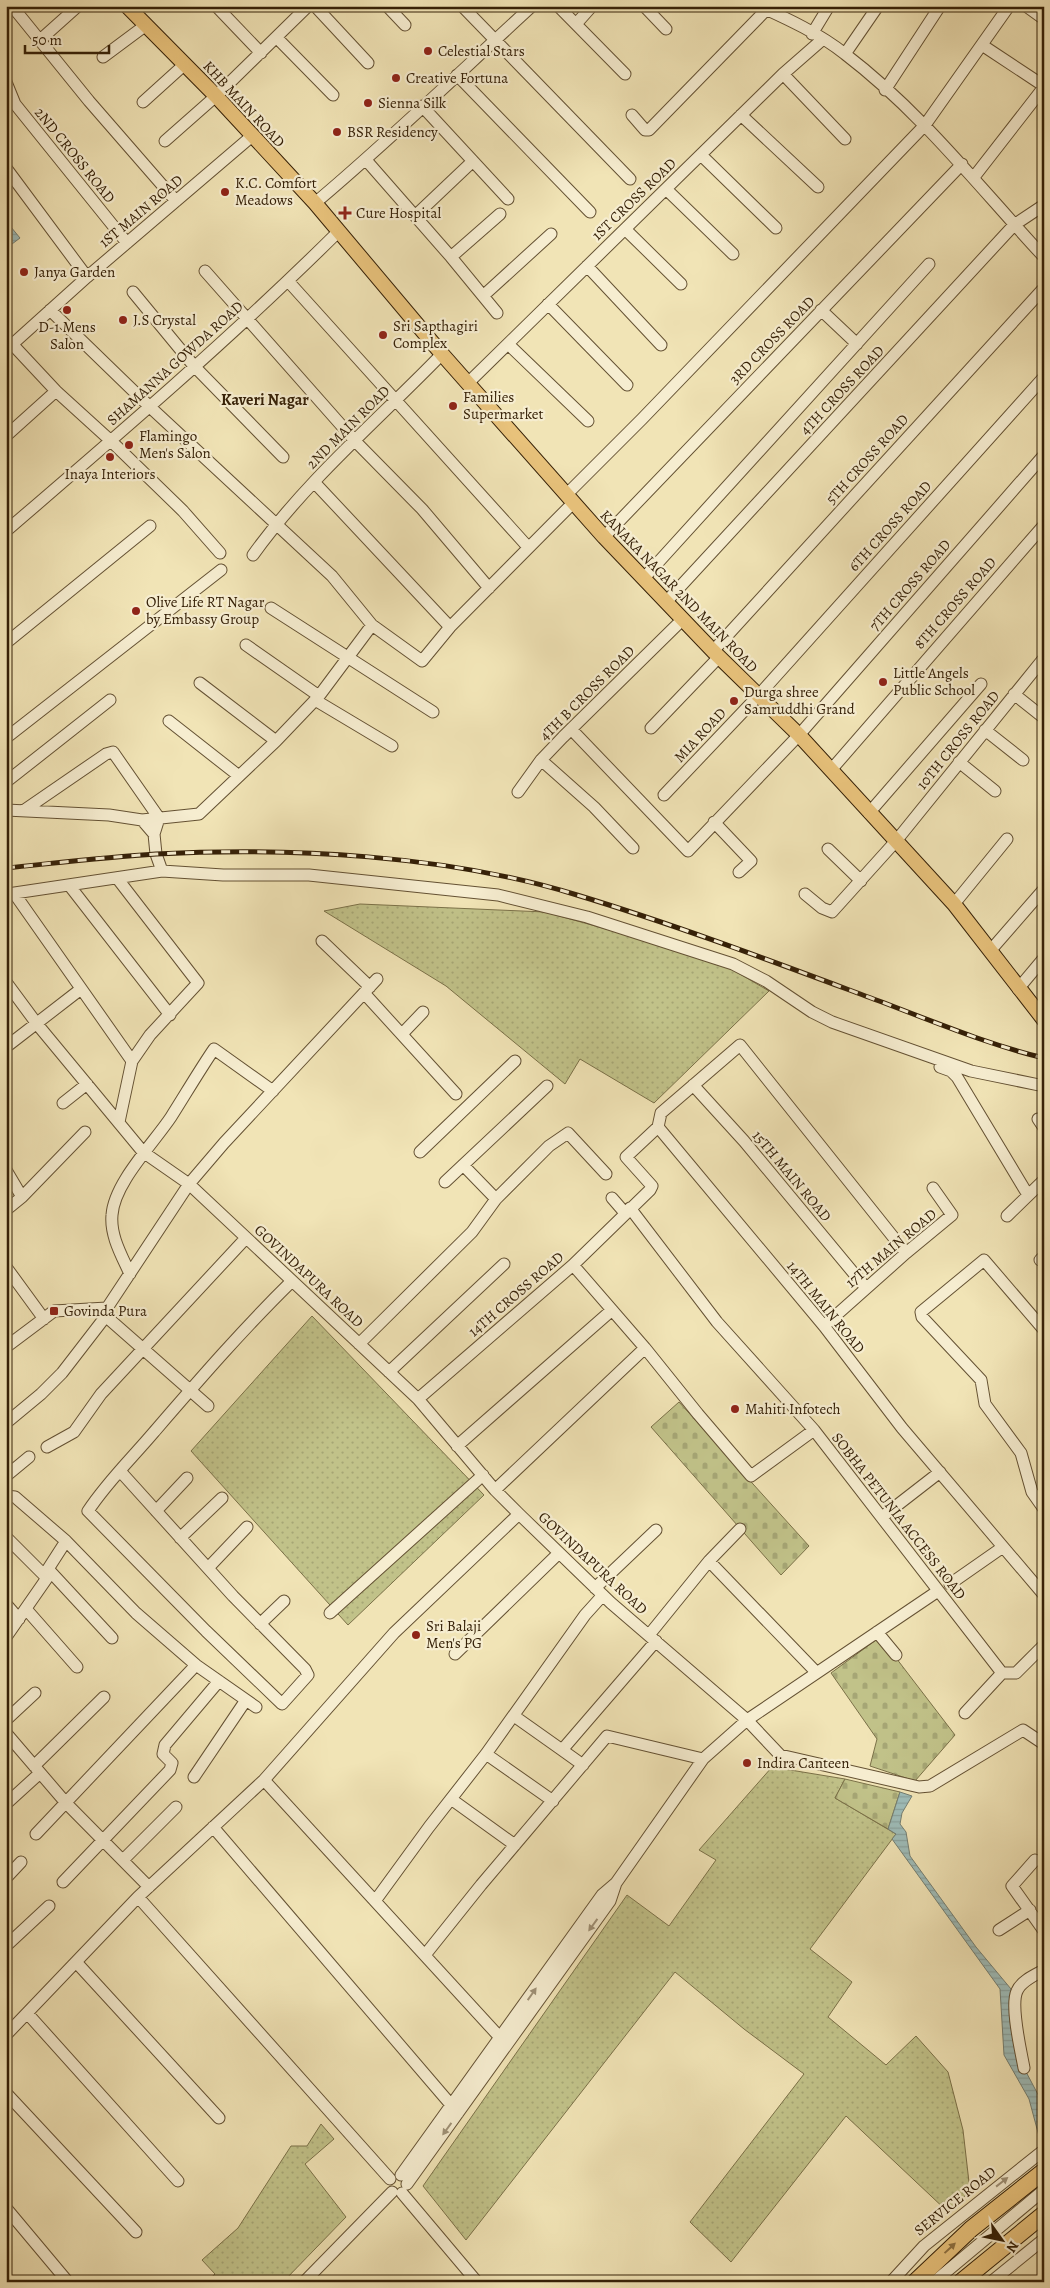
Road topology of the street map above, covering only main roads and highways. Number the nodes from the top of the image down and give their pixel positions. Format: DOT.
graph roads {
  1 [pos="127,6"];
  2 [pos="315,203"];
  3 [pos="1044,1020"];
  4 [pos="1044,2171"];
  5 [pos="1044,2214"];
  6 [pos="915,2282"];
  7 [pos="961,2282"];
  1 -- 2 [label="main road, KHB MAIN ROAD"];
  2 -- 3 [label="main road, KANAKA NAGAR 2ND MAIN ROAD"];
  6 -- 4 [label="highway, one-way"];
  5 -- 7 [label="highway"];
}
